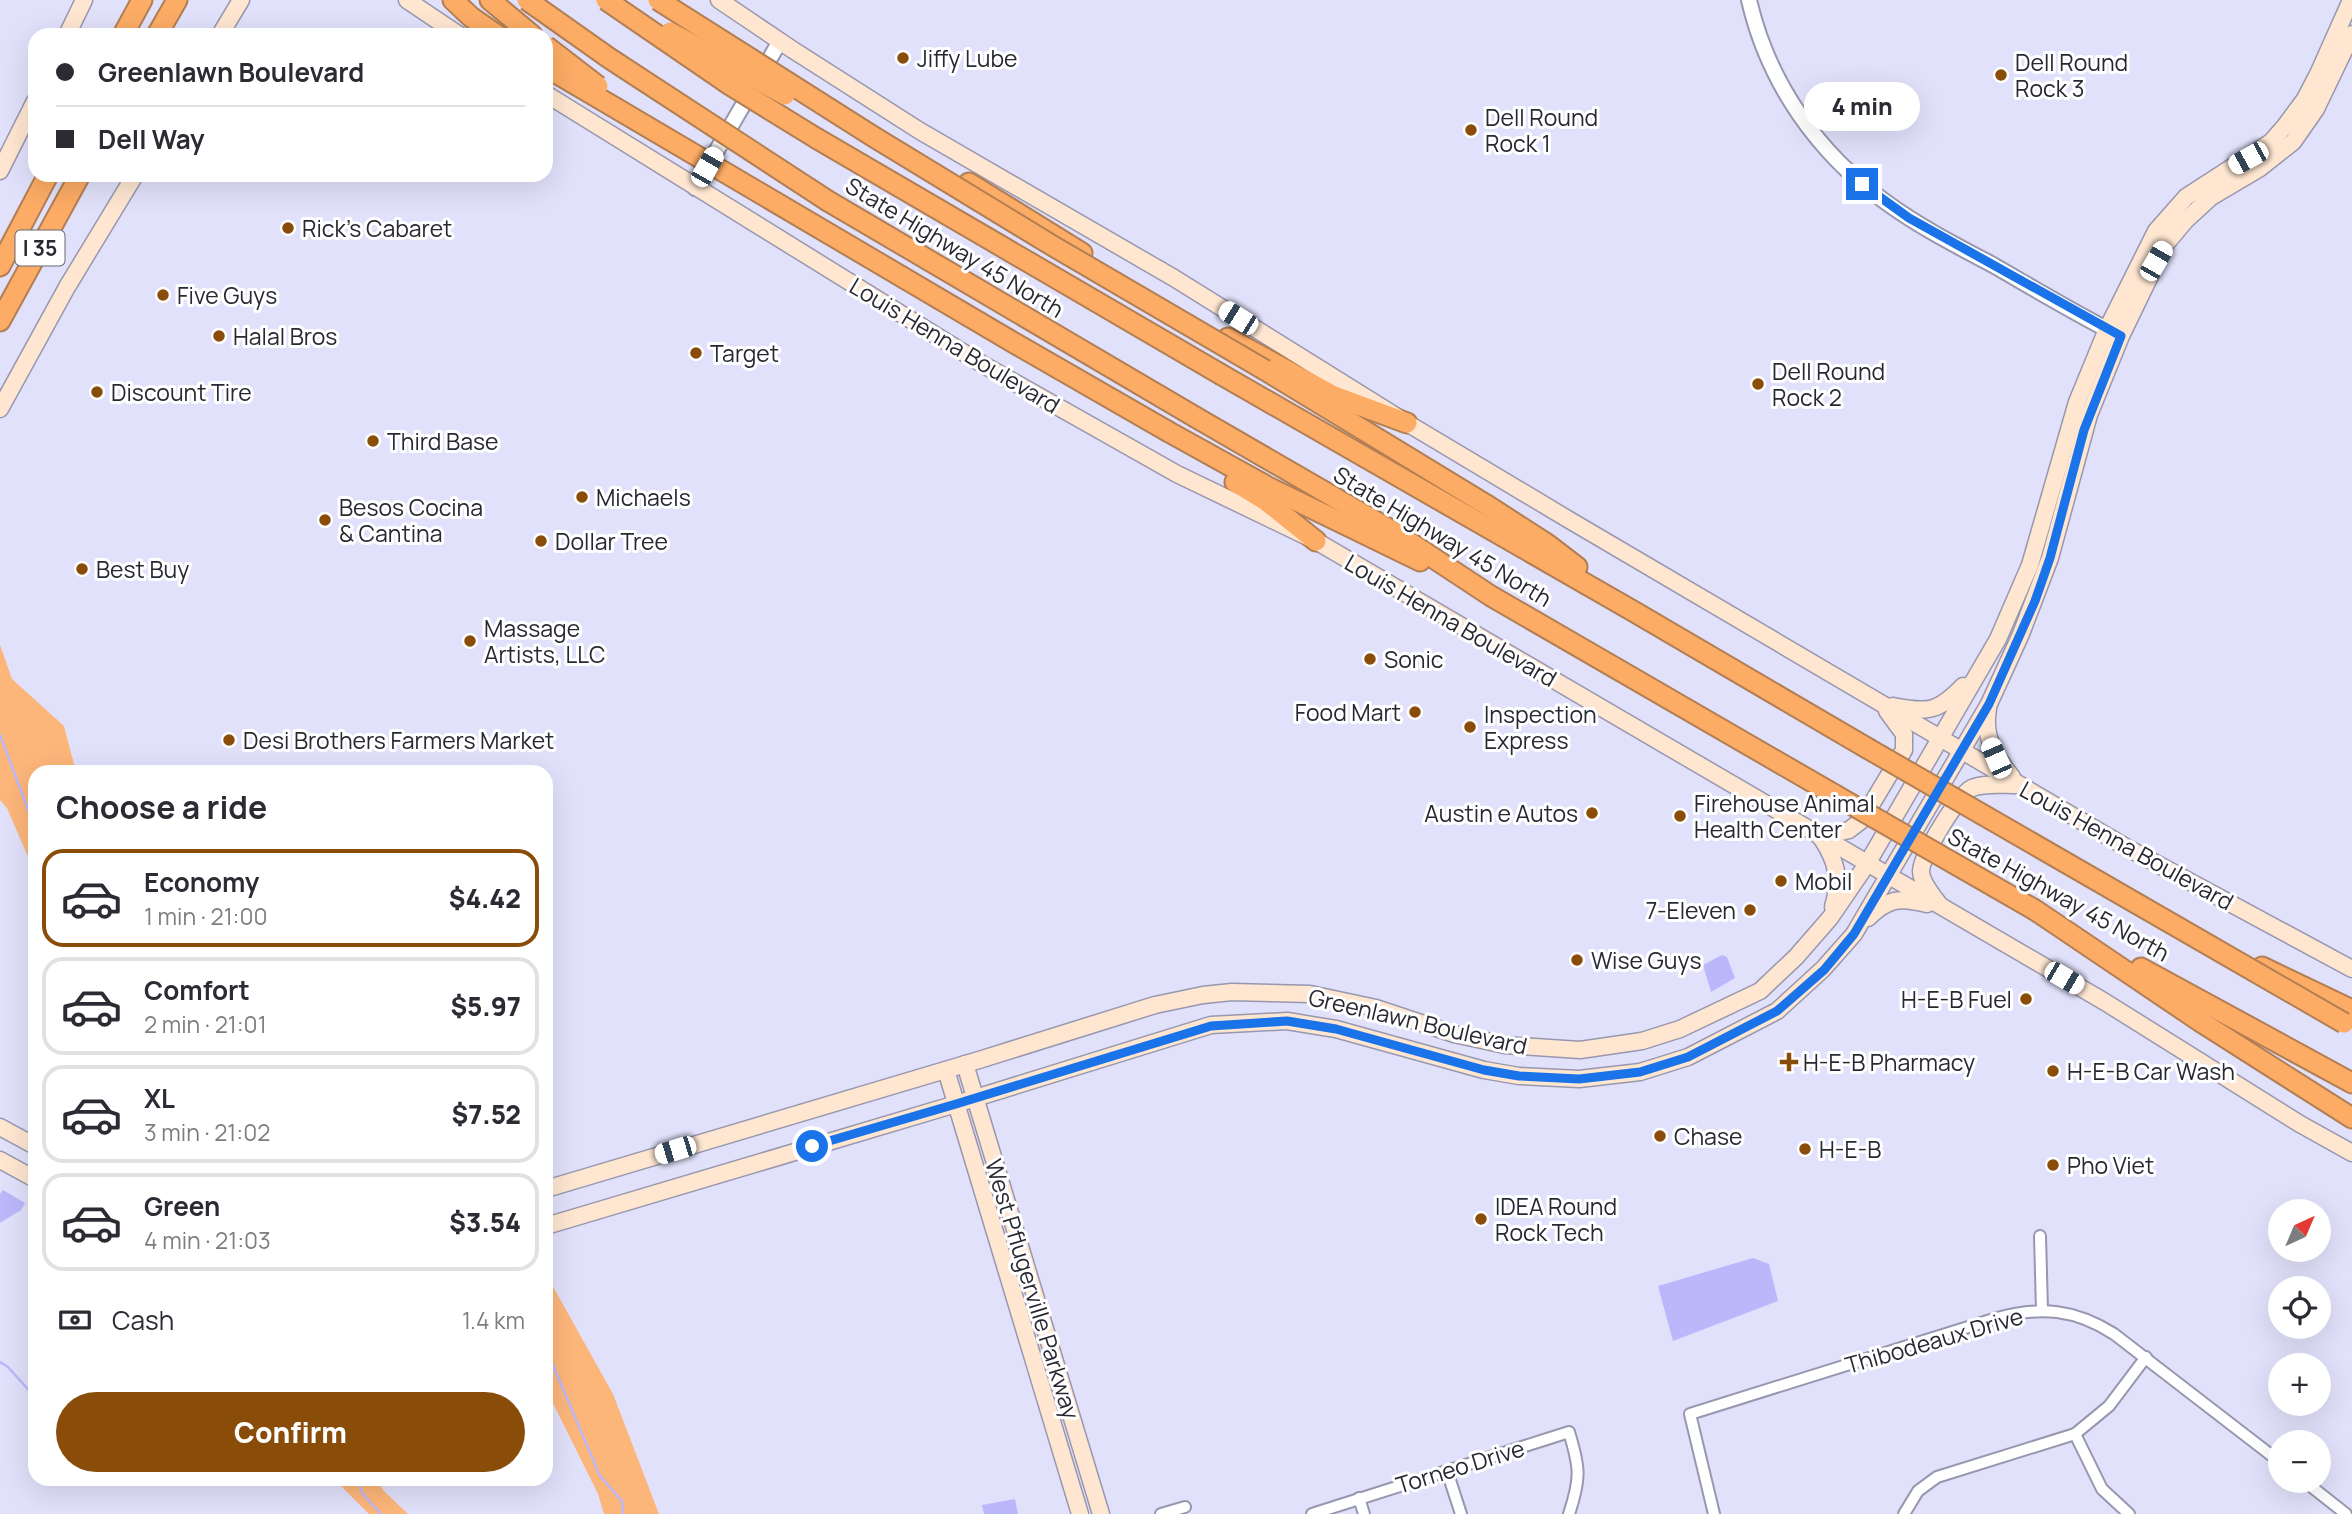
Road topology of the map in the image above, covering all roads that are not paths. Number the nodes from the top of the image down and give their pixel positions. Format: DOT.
graph roads {
  1 [pos="84,0"];
  2 [pos="142,0"];
  3 [pos="177,0"];
  4 [pos="241,0"];
  5 [pos="407,0"];
  6 [pos="453,0"];
  7 [pos="490,0"];
  8 [pos="527,0"];
  9 [pos="606,0"];
  10 [pos="658,0"];
  11 [pos="719,0"];
  12 [pos="1749,0"];
  13 [pos="2351,0"];
  14 [pos="70,28"];
  15 [pos="127,28"];
  16 [pos="161,28"];
  17 [pos="224,28"];
  18 [pos="449,28"];
  19 [pos="487,28"];
  20 [pos="524,28"];
  21 [pos="2352,34"];
  22 [pos="779,41"];
  23 [pos="553,51"];
  24 [pos="553,71"];
  25 [pos="553,97"];
  26 [pos="28,112"];
  27 [pos="5,147"];
  28 [pos="0,171"];
  29 [pos="44,182"];
  30 [pos="76,182"];
  31 [pos="131,182"];
  32 [pos="695,188"];
  33 [pos="0,266"];
  34 [pos="0,321"];
  35 [pos="2114,332"];
  36 [pos="0,409"];
  37 [pos="1407,424"];
  38 [pos="1316,541"];
  39 [pos="2030,565"];
  40 [pos="1491,596"];
  41 [pos="2035,601"];
  42 [pos="1633,611"];
  43 [pos="1979,669"];
  44 [pos="1881,704"];
  45 [pos="1989,704"];
  46 [pos="1940,740"];
  47 [pos="1962,753"];
  48 [pos="2018,785"];
  49 [pos="1821,837"];
  50 [pos="1867,864"];
  51 [pos="1888,877"];
  52 [pos="1943,909"];
  53 [pos="2035,910"];
  54 [pos="1830,918"];
  55 [pos="1854,934"];
  56 [pos="2352,969"];
  57 [pos="2350,1018"];
  58 [pos="1415,1021"];
  59 [pos="1409,1050"];
  60 [pos="965,1064"];
  61 [pos="946,1070"];
  62 [pos="2352,1083"];
  63 [pos="975,1098"];
  64 [pos="956,1104"];
  65 [pos="2352,1118"];
  66 [pos="0,1127"];
  67 [pos="28,1142"];
  68 [pos="2352,1153"];
  69 [pos="0,1160"];
  70 [pos="28,1175"];
  71 [pos="553,1187"];
  72 [pos="553,1224"];
  73 [pos="2040,1236"];
  74 [pos="2042,1310"];
  75 [pos="2146,1357"];
  76 [pos="1075,1427"];
  77 [pos="1055,1433"];
  78 [pos="2075,1434"];
  79 [pos="2268,1453"];
  80 [pos="1447,1471"];
  81 [pos="2320,1493"];
  82 [pos="1359,1498"];
  83 [pos="1185,1507"];
  84 [pos="1166,1513"];
  85 [pos="1080,1514"];
  86 [pos="1101,1514"];
  87 [pos="1312,1514"];
  88 [pos="1364,1514"];
  89 [pos="1461,1514"];
  90 [pos="1569,1514"];
  91 [pos="1714,1514"];
  92 [pos="1904,1514"];
  93 [pos="2129,1514"];
  94 [pos="2346,1514"];
  1 -- 14 [label="main road"];
  2 -- 15 [label="highway"];
  3 -- 16 [label="highway"];
  4 -- 17 [label="main road"];
  5 -- 18 [label="main road"];
  6 -- 19 [label="highway"];
  7 -- 20 [label="highway"];
  8 -- 40 [label="highway, State Highway 45 North, bridge"];
  9 -- 37 [label="highway, bridge"];
  9 -- 42 [label="highway, State Highway 45 North, bridge"];
  10 -- 42 [label="highway, bridge"];
  11 -- 22 [label="main road, Louis Henna Boulevard"];
  12 -- 35 [label="street"];
  13 -- 35 [label="main road, Greenlawn Boulevard"];
  21 -- 35 [label="main road, Greenlawn Boulevard"];
  22 -- 32 [label="street"];
  22 -- 37 [label="main road, Louis Henna Boulevard"];
  23 -- 38 [label="highway, bridge"];
  24 -- 40 [label="highway, bridge"];
  25 -- 32 [label="main road, Louis Henna Boulevard"];
  26 -- 27 [label="main road"];
  27 -- 28 [label="main road"];
  29 -- 33 [label="highway, I 35"];
  30 -- 34 [label="highway, I 35"];
  31 -- 36 [label="main road"];
  32 -- 38 [label="main road, Louis Henna Boulevard"];
  35 -- 39 [label="main road, Greenlawn Boulevard"];
  35 -- 41 [label="main road, Greenlawn Boulevard"];
  37 -- 44 [label="main road, Louis Henna Boulevard"];
  38 -- 49 [label="main road, Louis Henna Boulevard"];
  39 -- 41 [label="main road"];
  39 -- 43 [label="main road, Greenlawn Boulevard"];
  40 -- 53 [label="highway, State Highway 45 North, bridge"];
  41 -- 45 [label="main road, Greenlawn Boulevard"];
  42 -- 57 [label="highway, State Highway 45 North, bridge"];
  43 -- 44 [label="main road"];
  43 -- 46 [label="main road, Greenlawn Boulevard"];
  44 -- 46 [label="main road, Louis Henna Boulevard"];
  44 -- 49 [label="main road"];
  45 -- 47 [label="main road, Greenlawn Boulevard"];
  45 -- 48 [label="main road"];
  46 -- 47 [label="main road, Louis Henna Boulevard"];
  46 -- 50 [label="main road, Greenlawn Boulevard"];
  47 -- 48 [label="main road, Louis Henna Boulevard"];
  47 -- 51 [label="main road, Greenlawn Boulevard"];
  48 -- 52 [label="main road"];
  48 -- 56 [label="main road, Louis Henna Boulevard"];
  49 -- 50 [label="main road, Louis Henna Boulevard"];
  49 -- 54 [label="main road"];
  50 -- 51 [label="main road, Louis Henna Boulevard"];
  50 -- 54 [label="main road, Greenlawn Boulevard"];
  51 -- 52 [label="main road, Louis Henna Boulevard"];
  51 -- 55 [label="main road, Greenlawn Boulevard"];
  52 -- 55 [label="main road"];
  52 -- 68 [label="main road, Louis Henna Boulevard"];
  53 -- 62 [label="highway, State Highway 45 North"];
  53 -- 65 [label="highway"];
  54 -- 58 [label="main road, Greenlawn Boulevard"];
  55 -- 59 [label="main road, Greenlawn Boulevard"];
  58 -- 59 [label="main road"];
  58 -- 60 [label="main road, Greenlawn Boulevard"];
  59 -- 63 [label="main road, Greenlawn Boulevard"];
  60 -- 61 [label="main road, Greenlawn Boulevard"];
  60 -- 63 [label="main road, West Pflugerville Parkway"];
  61 -- 64 [label="main road, West Pflugerville Parkway"];
  61 -- 71 [label="main road, Greenlawn Boulevard"];
  63 -- 64 [label="main road, Greenlawn Boulevard"];
  63 -- 76 [label="main road, West Pflugerville Parkway"];
  64 -- 72 [label="main road, Greenlawn Boulevard"];
  64 -- 77 [label="main road, West Pflugerville Parkway"];
  66 -- 67 [label="main road"];
  69 -- 70 [label="main road"];
  73 -- 74 [label="street"];
  74 -- 75 [label="street, Thibodeaux Drive"];
  74 -- 91 [label="street, Thibodeaux Drive"];
  75 -- 78 [label="street"];
  75 -- 79 [label="street, Thibodeaux Drive"];
  76 -- 77 [label="main road"];
  76 -- 86 [label="main road, West Pflugerville Parkway"];
  77 -- 85 [label="main road, West Pflugerville Parkway"];
  78 -- 92 [label="street"];
  78 -- 93 [label="street"];
  80 -- 82 [label="street, Torneo Drive"];
  80 -- 89 [label="street"];
  80 -- 90 [label="street, Torneo Drive"];
  81 -- 94 [label="street"];
  82 -- 87 [label="street, Torneo Drive"];
  82 -- 88 [label="street"];
  83 -- 84 [label="street"];
}
